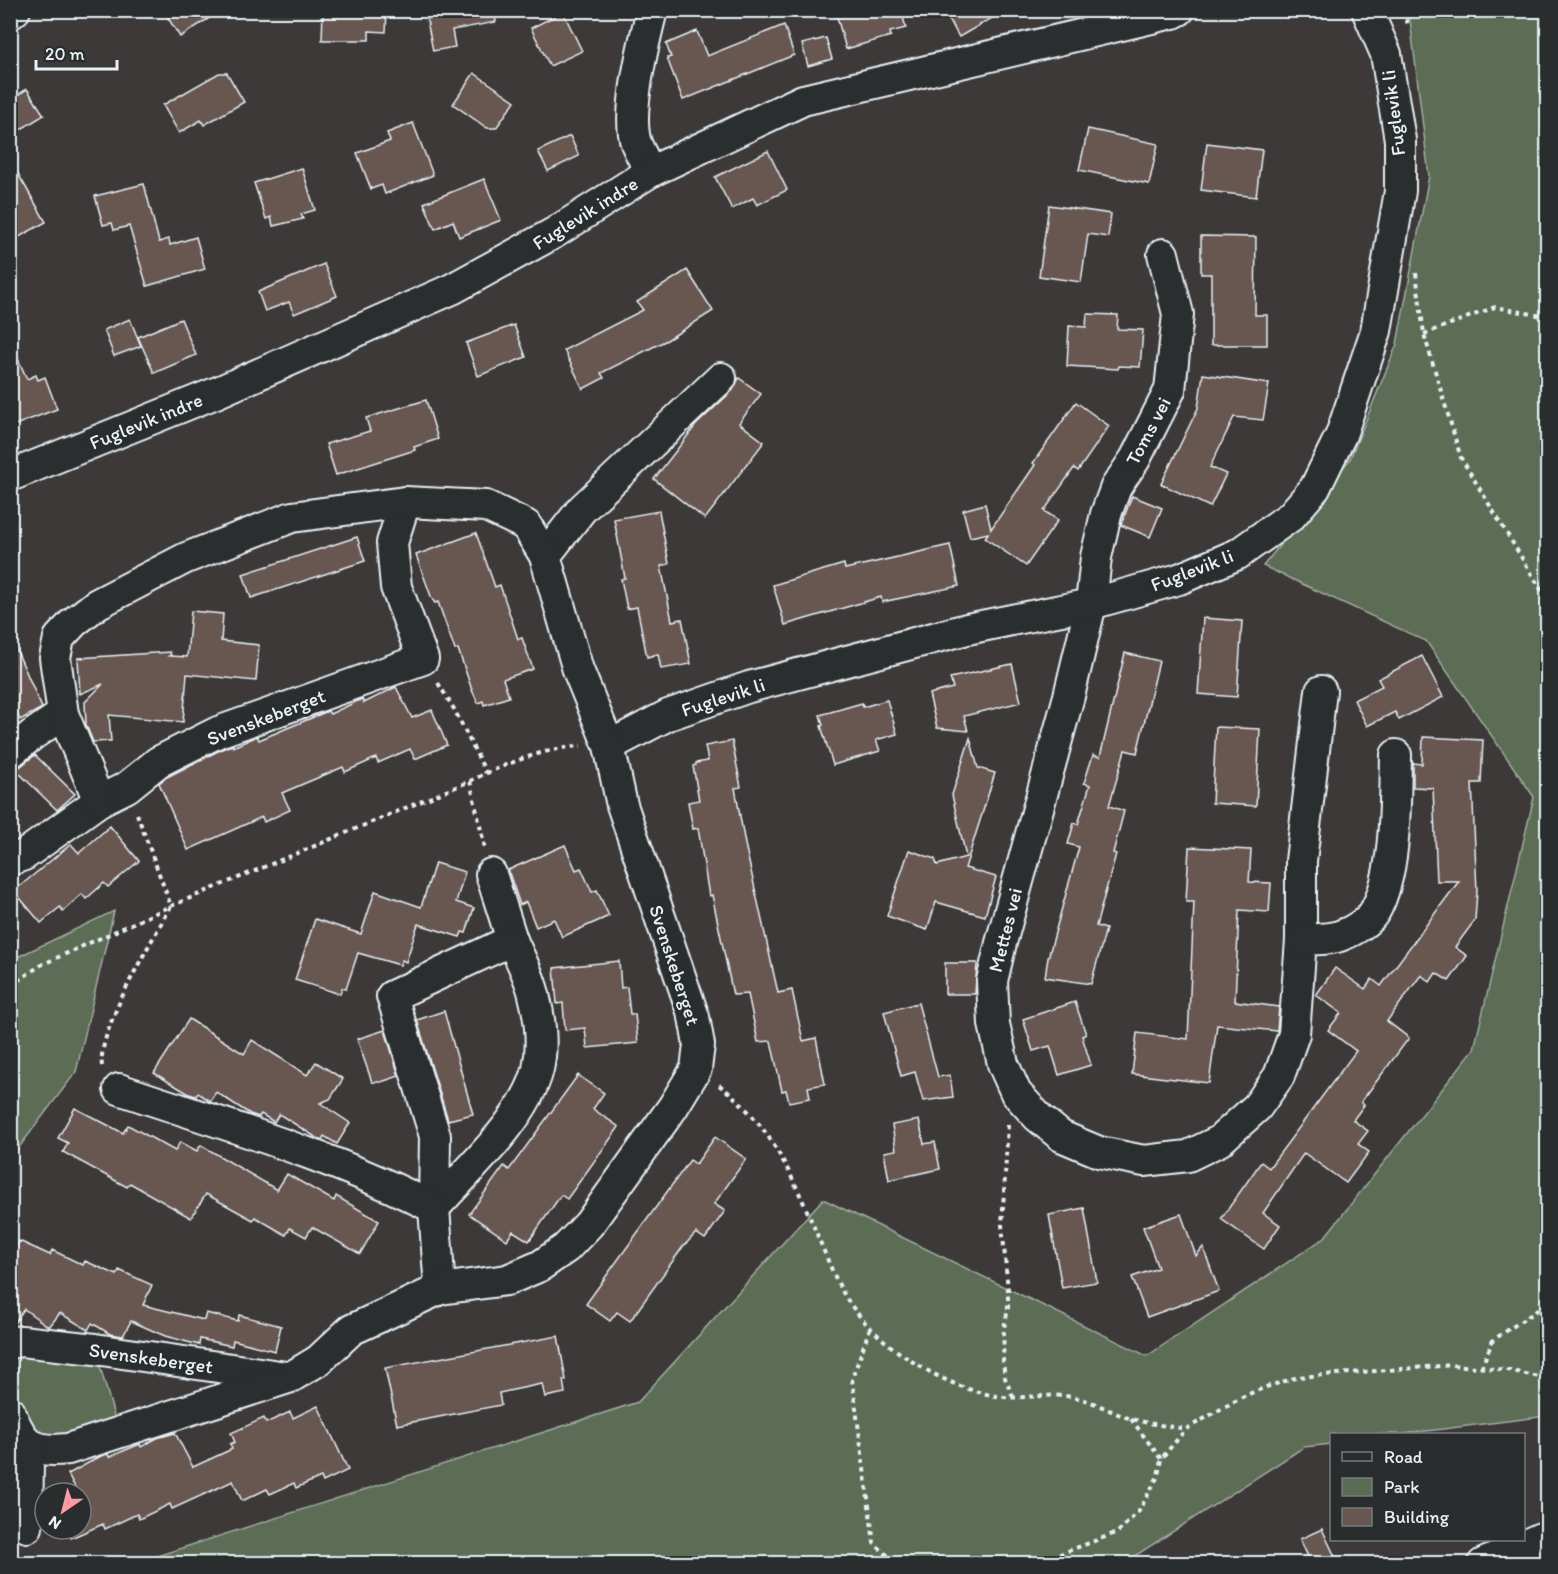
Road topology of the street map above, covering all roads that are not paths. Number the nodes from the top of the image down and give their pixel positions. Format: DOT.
graph roads {
  1 [pos="15,10"];
  2 [pos="652,10"];
  3 [pos="1179,10"];
  4 [pos="1367,10"];
  5 [pos="10,14"];
  6 [pos="650,172"];
  7 [pos="1163,254"];
  8 [pos="721,378"];
  9 [pos="10,476"];
  10 [pos="405,502"];
  11 [pos="545,556"];
  12 [pos="1091,604"];
  13 [pos="1321,691"];
  14 [pos="63,714"];
  15 [pos="609,746"];
  16 [pos="10,753"];
  17 [pos="1396,755"];
  18 [pos="99,801"];
  19 [pos="10,860"];
  20 [pos="491,874"];
  21 [pos="512,940"];
  22 [pos="1301,940"];
  23 [pos="119,1089"];
  24 [pos="434,1208"];
  25 [pos="440,1288"];
  26 [pos="10,1343"];
  27 [pos="291,1377"];
  28 [pos="10,1412"];
  29 [pos="32,1446"];
  30 [pos="27,1527"];
  31 [pos="1541,1538"];
  32 [pos="1483,1563"];
  1 -- 5 [label="street"];
  2 -- 6 [label="street"];
  3 -- 6 [label="street, Fuglevik indre"];
  4 -- 12 [label="street, Fuglevik li"];
  6 -- 9 [label="street, Fuglevik indre"];
  7 -- 12 [label="street, Toms vei"];
  8 -- 11 [label="street"];
  10 -- 11 [label="street, Svenskeberget"];
  10 -- 14 [label="street, Svenskeberget"];
  10 -- 18 [label="street, Svenskeberget"];
  11 -- 15 [label="street, Svenskeberget"];
  12 -- 15 [label="street, Fuglevik li"];
  12 -- 22 [label="street, Mettes vei"];
  13 -- 22 [label="street, Mettes vei"];
  14 -- 16 [label="street"];
  14 -- 18 [label="street, Svenskeberget"];
  15 -- 25 [label="street, Svenskeberget"];
  17 -- 22 [label="street"];
  18 -- 19 [label="street, Svenskeberget"];
  20 -- 21 [label="street"];
  21 -- 24 [label="street"];
  21 -- 24 [label="street"];
  23 -- 24 [label="street"];
  24 -- 25 [label="street"];
  25 -- 27 [label="street, Svenskeberget"];
  26 -- 27 [label="street, Svenskeberget"];
  27 -- 29 [label="street, Svenskeberget"];
  28 -- 29 [label="street"];
  29 -- 30 [label="street"];
  31 -- 32 [label="street"];
}
